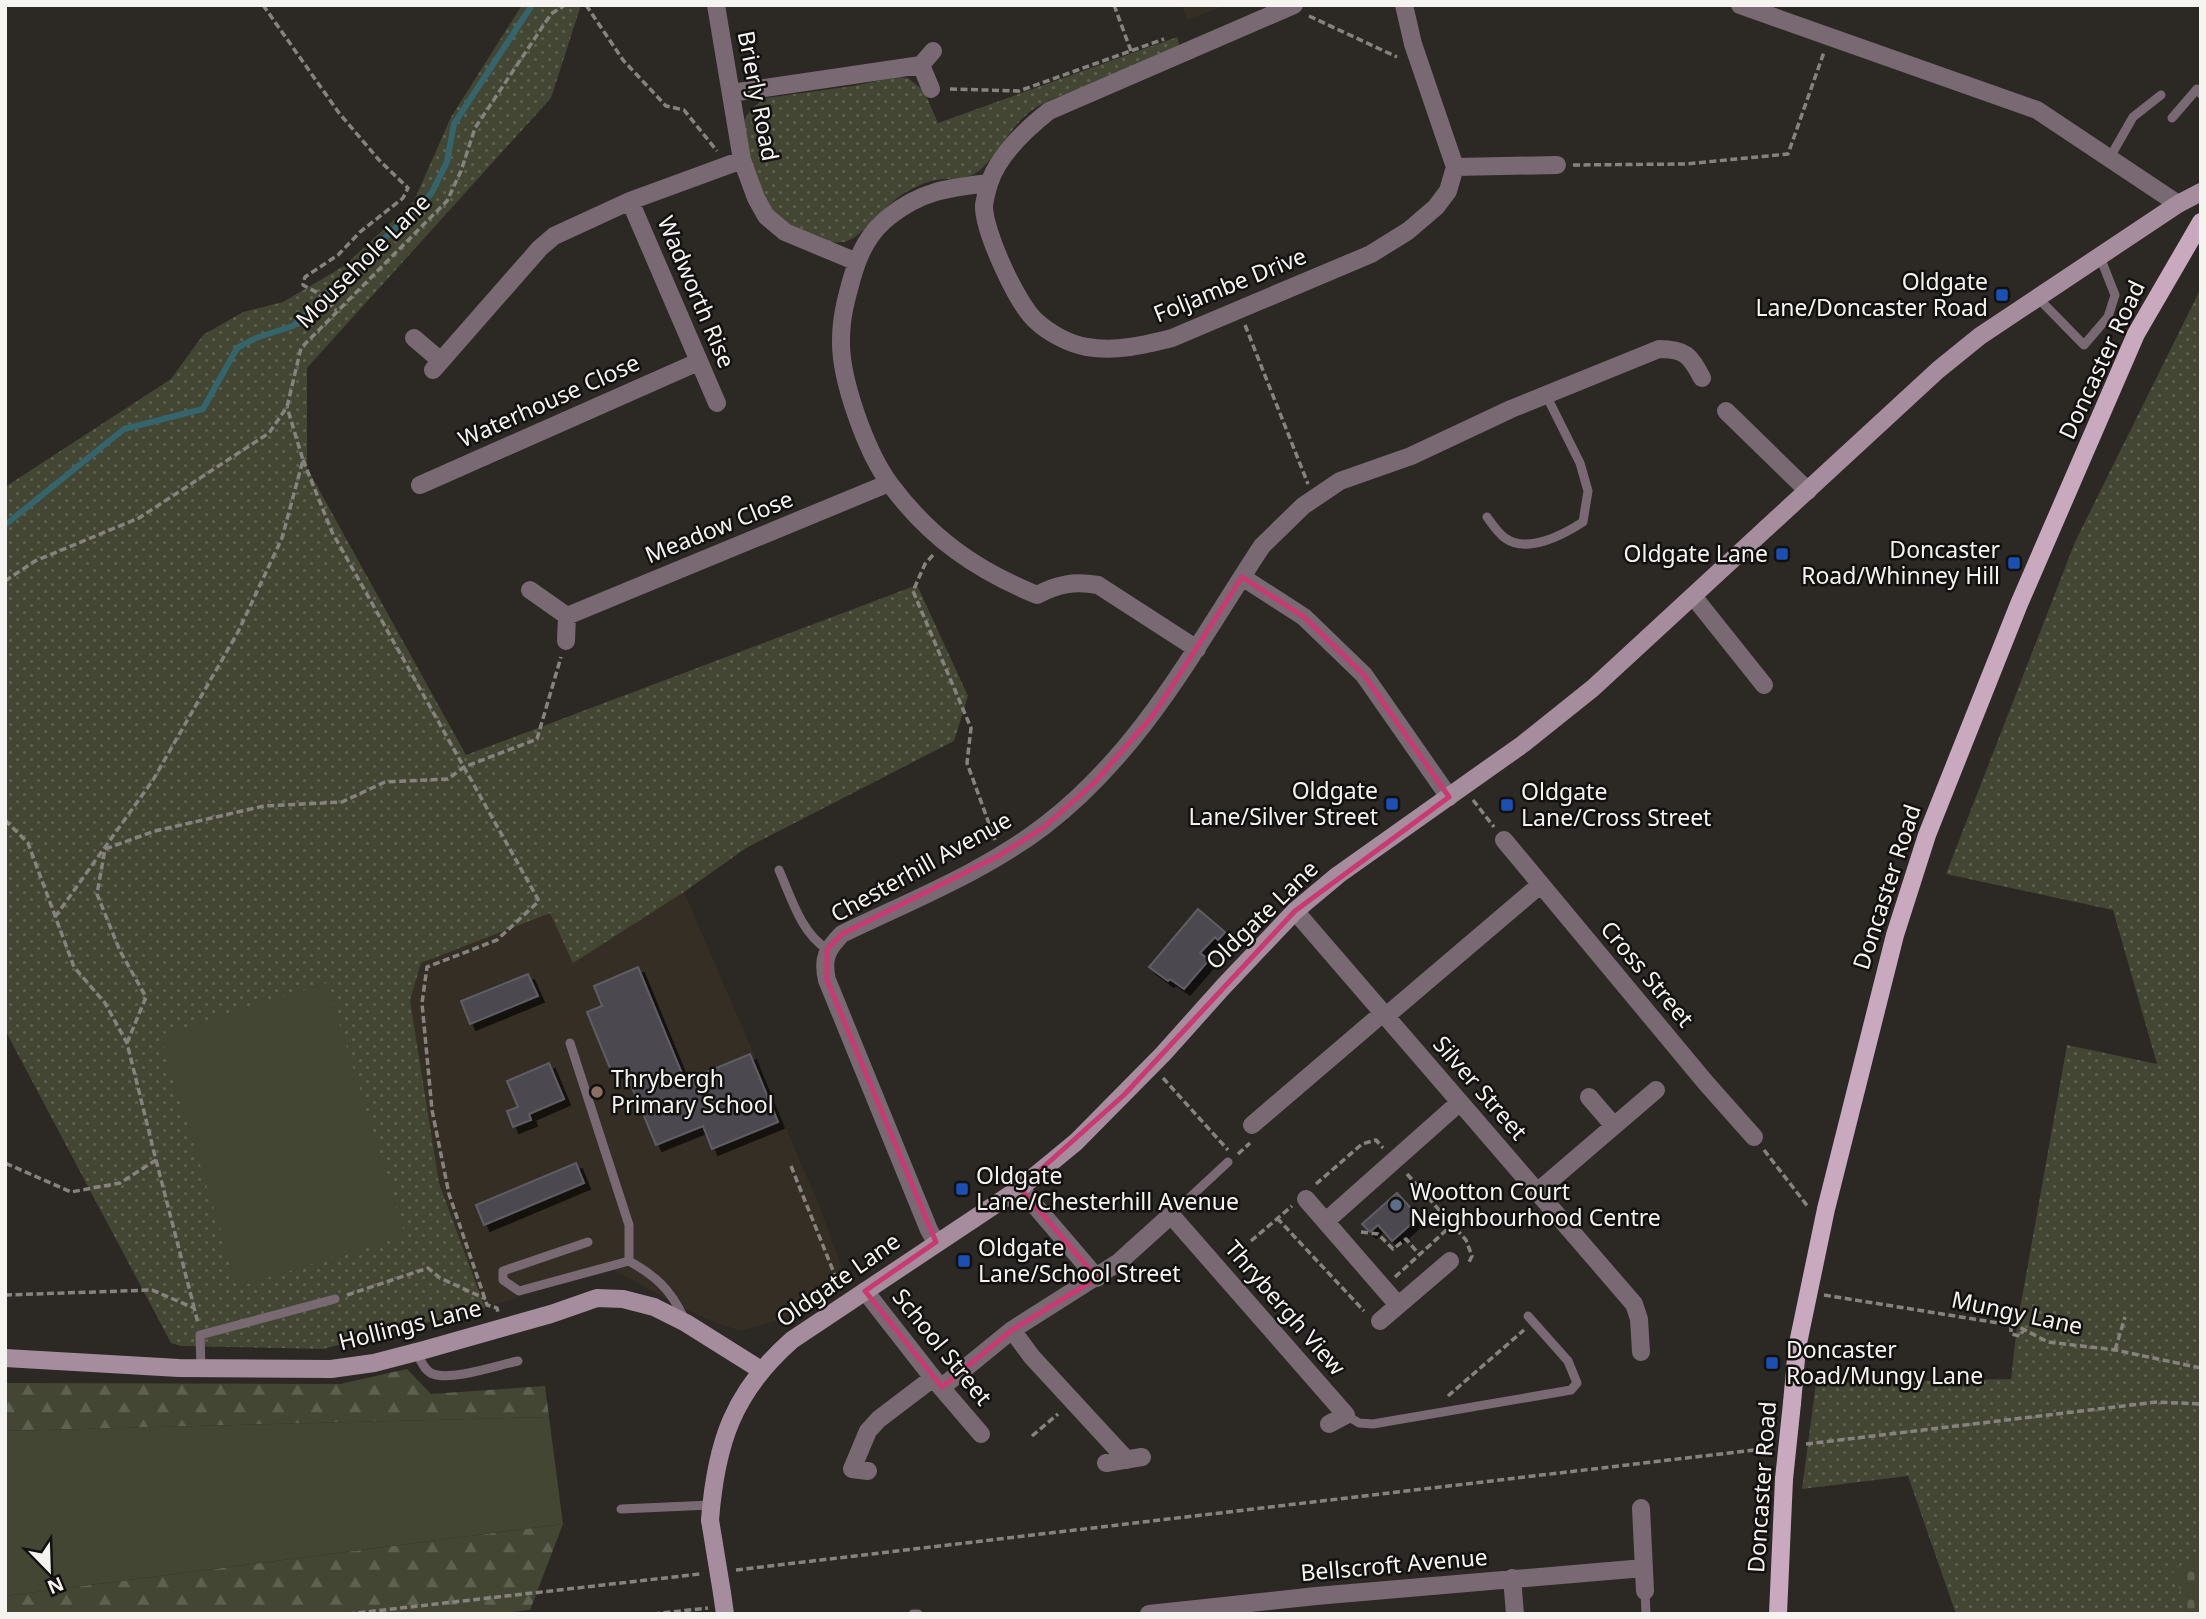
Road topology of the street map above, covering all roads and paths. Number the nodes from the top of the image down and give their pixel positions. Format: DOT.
graph roads {
  1 [pos="262,5"];
  2 [pos="565,5"];
  3 [pos="586,5"];
  4 [pos="716,5"];
  5 [pos="1114,5"];
  6 [pos="1404,5"];
  7 [pos="1740,5"];
  8 [pos="1292,6"];
  9 [pos="1174,36"];
  10 [pos="1830,37"];
  11 [pos="933,51"];
  12 [pos="1131,51"];
  13 [pos="920,65"];
  14 [pos="1421,68"];
  15 [pos="932,89"];
  16 [pos="731,93"];
  17 [pos="2201,94"];
  18 [pos="2161,95"];
  19 [pos="2172,118"];
  20 [pos="2109,159"];
  21 [pos="742,160"];
  22 [pos="1556,165"];
  23 [pos="724,166"];
  24 [pos="1455,167"];
  25 [pos="989,183"];
  26 [pos="2201,192"];
  27 [pos="630,201"];
  28 [pos="2178,204"];
  29 [pos="2201,222"];
  30 [pos="2100,257"];
  31 [pos="857,262"];
  32 [pos="2038,298"];
  33 [pos="337,310"];
  34 [pos="1239,310"];
  35 [pos="414,338"];
  36 [pos="698,362"];
  37 [pos="1702,379"];
  38 [pos="1546,395"];
  39 [pos="717,403"];
  40 [pos="287,407"];
  41 [pos="1726,411"];
  42 [pos="303,460"];
  43 [pos="889,483"];
  44 [pos="419,485"];
  45 [pos="1808,491"];
  46 [pos="1314,498"];
  47 [pos="1487,517"];
  48 [pos="943,541"];
  49 [pos="1242,576"];
  50 [pos="5,581"];
  51 [pos="530,590"];
  52 [pos="1693,596"];
  53 [pos="567,616"];
  54 [pos="566,641"];
  55 [pos="1197,649"];
  56 [pos="1764,685"];
  57 [pos="464,767"];
  58 [pos="1456,792"];
  59 [pos="5,820"];
  60 [pos="1504,840"];
  61 [pos="105,849"];
  62 [pos="1000,855"];
  63 [pos="779,870"];
  64 [pos="1540,885"];
  65 [pos="1295,911"];
  66 [pos="55,917"];
  67 [pos="827,949"];
  68 [pos="1384,1014"];
  69 [pos="127,1043"];
  70 [pos="570,1043"];
  71 [pos="1152,1066"];
  72 [pos="1656,1090"];
  73 [pos="1589,1097"];
  74 [pos="1460,1102"];
  75 [pos="1252,1125"];
  76 [pos="1614,1126"];
  77 [pos="1754,1138"];
  78 [pos="156,1160"];
  79 [pos="1231,1160"];
  80 [pos="5,1163"];
  81 [pos="791,1166"];
  82 [pos="1020,1188"];
  83 [pos="1537,1192"];
  84 [pos="1306,1199"];
  85 [pos="1826,1209"];
  86 [pos="1171,1215"];
  87 [pos="1277,1218"];
  88 [pos="1326,1221"];
  89 [pos="1453,1224"];
  90 [pos="588,1242"];
  91 [pos="936,1242"];
  92 [pos="1346,1244"];
  93 [pos="1419,1254"];
  94 [pos="629,1261"];
  95 [pos="1450,1261"];
  96 [pos="1097,1278"];
  97 [pos="1383,1287"];
  98 [pos="865,1291"];
  99 [pos="1809,1293"];
  100 [pos="5,1295"];
  101 [pos="335,1299"];
  102 [pos="485,1299"];
  103 [pos="1398,1305"];
  104 [pos="194,1308"];
  105 [pos="497,1308"];
  106 [pos="830,1314"];
  107 [pos="2125,1317"];
  108 [pos="1531,1319"];
  109 [pos="1380,1321"];
  110 [pos="686,1323"];
  111 [pos="2011,1325"];
  112 [pos="2024,1329"];
  113 [pos="1012,1330"];
  114 [pos="200,1335"];
  115 [pos="2115,1350"];
  116 [pos="416,1352"];
  117 [pos="1641,1352"];
  118 [pos="5,1358"];
  119 [pos="518,1361"];
  120 [pos="201,1368"];
  121 [pos="2201,1368"];
  122 [pos="761,1370"];
  123 [pos="937,1382"];
  124 [pos="1073,1401"];
  125 [pos="2201,1404"];
  126 [pos="1346,1415"];
  127 [pos="1426,1416"];
  128 [pos="1329,1424"];
  129 [pos="981,1434"];
  130 [pos="1032,1436"];
  131 [pos="1796,1445"];
  132 [pos="1782,1447"];
  133 [pos="1106,1463"];
  134 [pos="868,1471"];
  135 [pos="1641,1508"];
  136 [pos="621,1509"];
  137 [pos="711,1513"];
  138 [pos="1644,1568"];
  139 [pos="736,1570"];
  140 [pos="709,1573"];
  141 [pos="1512,1578"];
  142 [pos="1645,1591"];
  143 [pos="724,1604"];
  144 [pos="1316,1605"];
  145 [pos="348,1614"];
  146 [pos="653,1614"];
  147 [pos="1149,1614"];
  148 [pos="1515,1614"];
  149 [pos="1646,1614"];
  150 [pos="1778,1614"];
  1 -- 33 [label="path"];
  2 -- 33 [label="path, Mousehole Lane"];
  3 -- 23 [label="path"];
  4 -- 16 [label="street, Brierly Road"];
  5 -- 12 [label="path"];
  6 -- 14 [label="street"];
  7 -- 10 [label="street"];
  8 -- 14 [label="path"];
  8 -- 25 [label="street, Foljambe Drive"];
  9 -- 12 [label="path"];
  10 -- 20 [label="street"];
  10 -- 22 [label="path"];
  11 -- 13 [label="street"];
  12 -- 15 [label="path"];
  13 -- 15 [label="street"];
  13 -- 16 [label="street"];
  14 -- 24 [label="street"];
  16 -- 21 [label="street, Brierly Road"];
  17 -- 19 [label="lane"];
  18 -- 20 [label="lane"];
  20 -- 28 [label="street"];
  21 -- 23 [label="street"];
  21 -- 31 [label="street, Brierly Road"];
  22 -- 24 [label="street"];
  23 -- 27 [label="street"];
  24 -- 34 [label="street, Foljambe Drive"];
  25 -- 31 [label="street"];
  25 -- 34 [label="street, Foljambe Drive"];
  26 -- 28 [label="street, Oldgate Lane"];
  27 -- 35 [label="street"];
  27 -- 36 [label="street, Wadworth Rise"];
  28 -- 30 [label="street, Oldgate Lane"];
  29 -- 85 [label="main road, Doncaster Road"];
  30 -- 32 [label="street, Oldgate Lane"];
  30 -- 32 [label="lane"];
  31 -- 43 [label="street"];
  32 -- 45 [label="street, Oldgate Lane"];
  33 -- 40 [label="path, Mousehole Lane"];
  34 -- 46 [label="path"];
  36 -- 39 [label="street, Wadworth Rise"];
  36 -- 44 [label="street, Waterhouse Close"];
  37 -- 38 [label="street, Chesterhill Avenue"];
  38 -- 46 [label="street, Chesterhill Avenue"];
  38 -- 47 [label="lane"];
  40 -- 42 [label="path"];
  40 -- 50 [label="path, Mousehole Lane"];
  41 -- 45 [label="street"];
  42 -- 57 [label="path"];
  42 -- 61 [label="path"];
  43 -- 48 [label="street"];
  43 -- 53 [label="street, Meadow Close"];
  45 -- 52 [label="street, Oldgate Lane"];
  46 -- 49 [label="street, Chesterhill Avenue"];
  48 -- 55 [label="street"];
  48 -- 62 [label="path"];
  49 -- 55 [label="street, Chesterhill Avenue"];
  49 -- 58 [label="street"];
  51 -- 53 [label="street"];
  52 -- 56 [label="street"];
  52 -- 58 [label="street, Oldgate Lane"];
  53 -- 54 [label="street"];
  54 -- 57 [label="path"];
  55 -- 62 [label="street, Chesterhill Avenue"];
  57 -- 61 [label="path"];
  57 -- 102 [label="path"];
  58 -- 60 [label="path"];
  58 -- 65 [label="street, Oldgate Lane"];
  59 -- 66 [label="path"];
  60 -- 64 [label="street, Cross Street"];
  61 -- 66 [label="path"];
  61 -- 69 [label="path"];
  62 -- 67 [label="street, Chesterhill Avenue"];
  63 -- 67 [label="lane"];
  64 -- 68 [label="street"];
  64 -- 77 [label="street, Cross Street"];
  65 -- 68 [label="street, Silver Street"];
  65 -- 71 [label="street, Oldgate Lane"];
  66 -- 69 [label="path"];
  67 -- 91 [label="street, Chesterhill Avenue"];
  68 -- 74 [label="street, Silver Street"];
  68 -- 75 [label="street"];
  69 -- 78 [label="path"];
  70 -- 94 [label="lane"];
  71 -- 79 [label="path"];
  71 -- 82 [label="street, Oldgate Lane"];
  72 -- 76 [label="street"];
  73 -- 76 [label="street"];
  74 -- 83 [label="street, Silver Street"];
  74 -- 88 [label="street"];
  76 -- 83 [label="street"];
  77 -- 85 [label="path"];
  78 -- 80 [label="path"];
  78 -- 104 [label="path"];
  79 -- 86 [label="lane"];
  81 -- 106 [label="path"];
  82 -- 91 [label="street, Oldgate Lane"];
  82 -- 96 [label="street"];
  83 -- 117 [label="street, Silver Street"];
  84 -- 88 [label="street"];
  85 -- 99 [label="main road, Doncaster Road"];
  86 -- 96 [label="street"];
  86 -- 126 [label="street, Thrybergh View"];
  87 -- 109 [label="path"];
  88 -- 92 [label="street"];
  89 -- 93 [label="path"];
  90 -- 94 [label="lane"];
  91 -- 98 [label="street, Oldgate Lane"];
  92 -- 93 [label="path"];
  92 -- 97 [label="street"];
  93 -- 97 [label="path"];
  94 -- 110 [label="lane"];
  95 -- 103 [label="street"];
  96 -- 113 [label="street"];
  97 -- 103 [label="street"];
  98 -- 106 [label="street, Oldgate Lane"];
  98 -- 123 [label="street, School Street"];
  99 -- 111 [label="path, Mungy Lane"];
  99 -- 150 [label="main road, Doncaster Road, bridge"];
  100 -- 104 [label="path"];
  101 -- 102 [label="path"];
  101 -- 114 [label="lane"];
  102 -- 105 [label="path"];
  103 -- 109 [label="street"];
  104 -- 114 [label="path"];
  106 -- 122 [label="street, Oldgate Lane"];
  107 -- 115 [label="path"];
  108 -- 127 [label="path"];
  108 -- 127 [label="lane"];
  110 -- 116 [label="street, Hollings Lane"];
  110 -- 122 [label="street, Hollings Lane"];
  111 -- 112 [label="path, Mungy Lane"];
  111 -- 112 [label="path"];
  112 -- 115 [label="path, Mungy Lane"];
  113 -- 123 [label="street"];
  113 -- 124 [label="street"];
  114 -- 120 [label="lane"];
  115 -- 121 [label="path, Mungy Lane"];
  116 -- 119 [label="lane"];
  116 -- 120 [label="street, Hollings Lane"];
  118 -- 120 [label="street, Hollings Lane"];
  122 -- 137 [label="street, Oldgate Lane"];
  123 -- 129 [label="street, School Street"];
  123 -- 134 [label="street"];
  124 -- 130 [label="path"];
  124 -- 133 [label="street"];
  125 -- 131 [label="path"];
  126 -- 127 [label="lane"];
  126 -- 128 [label="street"];
  132 -- 139 [label="path"];
  135 -- 138 [label="street"];
  136 -- 137 [label="lane"];
  137 -- 143 [label="street, Oldgate Lane, bridge"];
  138 -- 141 [label="street, Bellscroft Avenue"];
  138 -- 142 [label="street"];
  140 -- 145 [label="path"];
  141 -- 144 [label="street, Bellscroft Avenue"];
  141 -- 148 [label="street"];
  142 -- 149 [label="lane"];
  143 -- 146 [label="path"];
  144 -- 147 [label="street, Bellscroft Avenue"];
}
